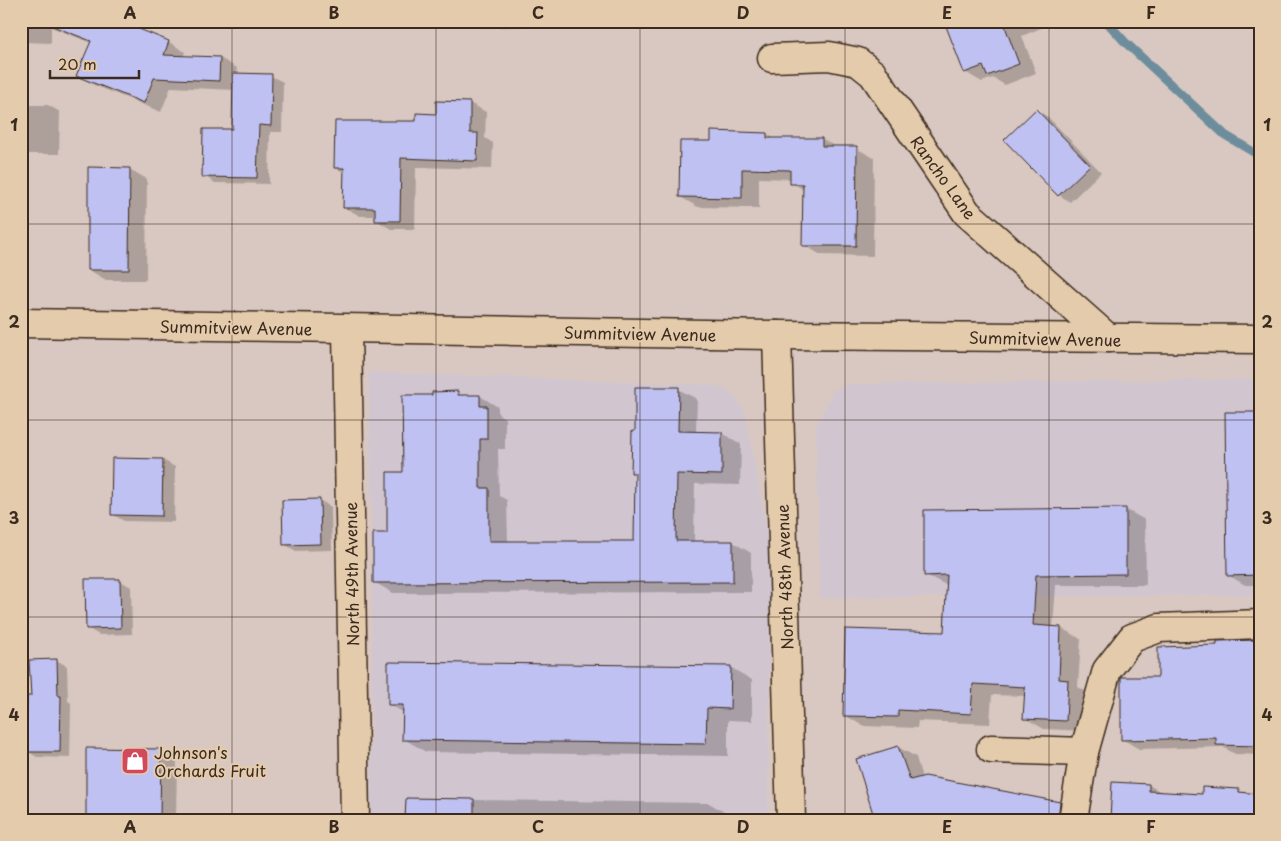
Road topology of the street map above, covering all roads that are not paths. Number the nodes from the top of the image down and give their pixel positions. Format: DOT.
graph roads {
  1 [pos="772,58"];
  2 [pos="21,323"];
  3 [pos="347,329"];
  4 [pos="777,335"];
  5 [pos="1108,338"];
  6 [pos="1260,339"];
  7 [pos="1260,624"];
  8 [pos="991,748"];
  9 [pos="1084,752"];
  10 [pos="355,820"];
  11 [pos="791,820"];
  12 [pos="1073,820"];
  1 -- 5 [label="street, Rancho Lane"];
  2 -- 3 [label="street, Summitview Avenue"];
  3 -- 4 [label="street, Summitview Avenue"];
  3 -- 10 [label="street, North 49th Avenue"];
  4 -- 5 [label="street, Summitview Avenue"];
  4 -- 11 [label="street, North 48th Avenue"];
  5 -- 6 [label="street, Summitview Avenue"];
  7 -- 9 [label="street"];
  8 -- 9 [label="street"];
  9 -- 12 [label="street"];
}
